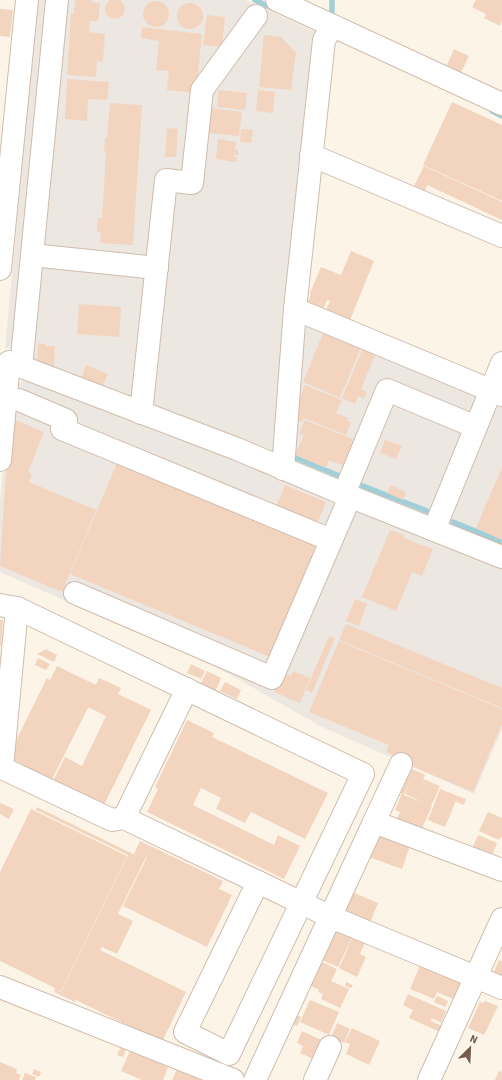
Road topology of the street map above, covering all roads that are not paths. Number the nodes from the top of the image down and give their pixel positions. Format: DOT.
graph roads {
  1 [pos="27,0"];
  2 [pos="57,0"];
  3 [pos="277,0"];
  4 [pos="256,16"];
  5 [pos="333,26"];
  6 [pos="502,104"];
  7 [pos="311,155"];
  8 [pos="5,164"];
  9 [pos="502,236"];
  10 [pos="32,255"];
  11 [pos="156,268"];
  12 [pos="0,269"];
  13 [pos="295,309"];
  14 [pos="502,363"];
  15 [pos="21,367"];
  16 [pos="496,393"];
  17 [pos="19,400"];
  18 [pos="141,413"];
  19 [pos="476,427"];
  20 [pos="0,460"];
  21 [pos="283,469"];
  22 [pos="347,495"];
  23 [pos="434,530"];
  24 [pos="331,540"];
  25 [pos="502,557"];
  26 [pos="75,593"];
  27 [pos="9,607"];
  28 [pos="187,689"];
  29 [pos="401,764"];
  30 [pos="124,818"];
  31 [pos="374,822"];
  32 [pos="502,870"];
  33 [pos="258,882"];
  34 [pos="301,903"];
  35 [pos="331,917"];
  36 [pos="502,919"];
  37 [pos="476,977"];
  38 [pos="0,987"];
  39 [pos="502,988"];
  40 [pos="330,1047"];
  41 [pos="232,1080"];
  42 [pos="255,1080"];
  43 [pos="315,1080"];
  44 [pos="429,1080"];
  1 -- 8 [label="street"];
  2 -- 10 [label="street"];
  3 -- 5 [label="street"];
  4 -- 11 [label="street"];
  5 -- 6 [label="street"];
  5 -- 7 [label="street"];
  7 -- 9 [label="street"];
  7 -- 13 [label="street"];
  8 -- 12 [label="street"];
  10 -- 11 [label="street"];
  10 -- 15 [label="street"];
  11 -- 18 [label="street"];
  13 -- 16 [label="street"];
  13 -- 21 [label="street"];
  14 -- 16 [label="street"];
  15 -- 18 [label="street"];
  15 -- 20 [label="street"];
  16 -- 19 [label="street"];
  17 -- 24 [label="street"];
  18 -- 21 [label="street"];
  19 -- 22 [label="street"];
  19 -- 23 [label="street"];
  21 -- 22 [label="street"];
  22 -- 23 [label="street"];
  22 -- 24 [label="street"];
  23 -- 25 [label="street"];
  24 -- 26 [label="street"];
  27 -- 28 [label="street"];
  27 -- 30 [label="street"];
  28 -- 30 [label="street"];
  28 -- 34 [label="street"];
  29 -- 31 [label="street"];
  30 -- 33 [label="street"];
  31 -- 32 [label="street"];
  31 -- 35 [label="street"];
  33 -- 34 [label="street"];
  33 -- 34 [label="street"];
  34 -- 35 [label="street"];
  35 -- 37 [label="street"];
  35 -- 42 [label="street"];
  36 -- 37 [label="street"];
  37 -- 39 [label="street"];
  37 -- 44 [label="street"];
  38 -- 41 [label="street"];
  40 -- 43 [label="street"];
}
